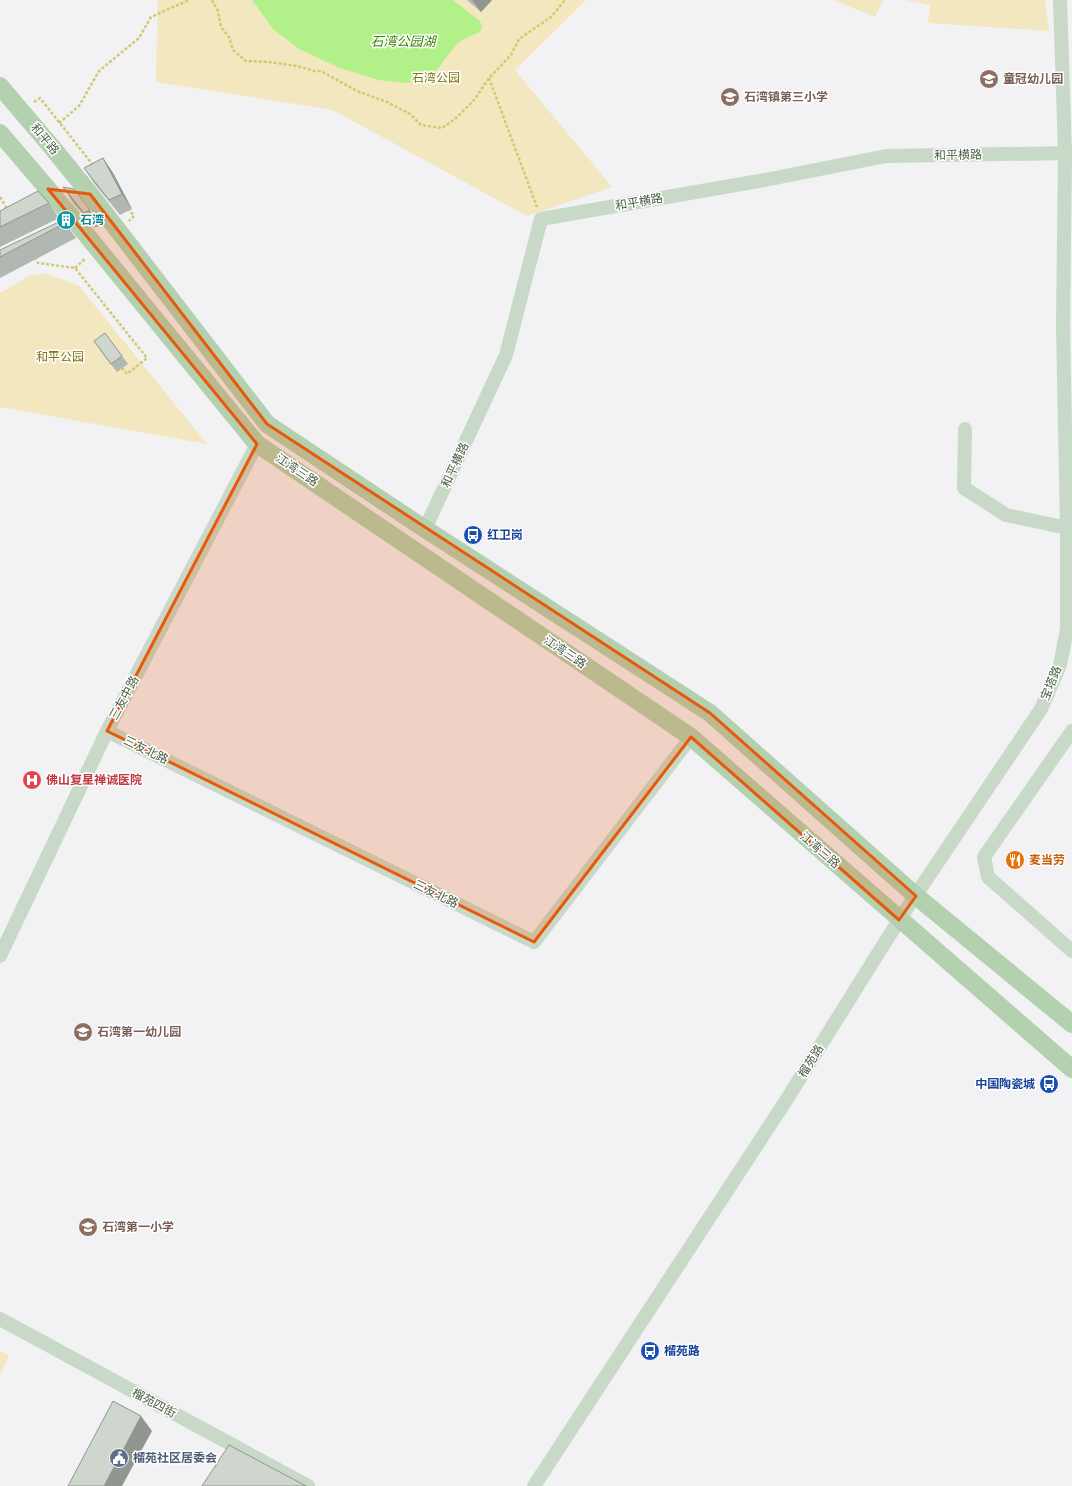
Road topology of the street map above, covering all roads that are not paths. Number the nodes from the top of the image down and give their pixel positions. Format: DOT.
graph roads {
  1 [pos="1060,0"];
  2 [pos="0,86"];
  3 [pos="0,132"];
  4 [pos="1068,153"];
  5 [pos="41,192"];
  6 [pos="90,194"];
  7 [pos="70,225"];
  8 [pos="1068,329"];
  9 [pos="965,429"];
  10 [pos="257,444"];
  11 [pos="1070,528"];
  12 [pos="425,529"];
  13 [pos="1066,666"];
  14 [pos="107,731"];
  15 [pos="1072,731"];
  16 [pos="691,737"];
  17 [pos="916,896"];
  18 [pos="899,920"];
  19 [pos="1072,951"];
  20 [pos="0,956"];
  21 [pos="1072,1024"];
  22 [pos="1072,1069"];
  23 [pos="0,1319"];
  24 [pos="308,1486"];
  25 [pos="534,1486"];
  1 -- 4 [label="street, 宝塔路"];
  2 -- 6 [label="main road, 和平路"];
  3 -- 5 [label="main road"];
  4 -- 8 [label="street, 宝塔路"];
  4 -- 12 [label="street, 和平横路"];
  5 -- 6 [label="main road"];
  5 -- 7 [label="main road"];
  6 -- 7 [label="main road"];
  6 -- 12 [label="main road, 江湾三路"];
  7 -- 10 [label="main road, 江湾三路"];
  8 -- 11 [label="street, 宝塔路"];
  9 -- 11 [label="street"];
  10 -- 14 [label="street, 三友中路"];
  10 -- 16 [label="main road, 江湾三路"];
  11 -- 13 [label="street, 宝塔路"];
  12 -- 17 [label="main road, 江湾三路"];
  13 -- 17 [label="street, 宝塔路"];
  14 -- 16 [label="street, 三友北路"];
  14 -- 20 [label="street, 三友中路"];
  15 -- 19 [label="street"];
  16 -- 18 [label="main road, 江湾三路"];
  17 -- 18 [label="street, 榴苑路"];
  17 -- 21 [label="main road, 江湾三路"];
  18 -- 22 [label="main road, 江湾三路"];
  18 -- 25 [label="street, 榴苑路"];
  23 -- 24 [label="street, 榴苑四街"];
}
